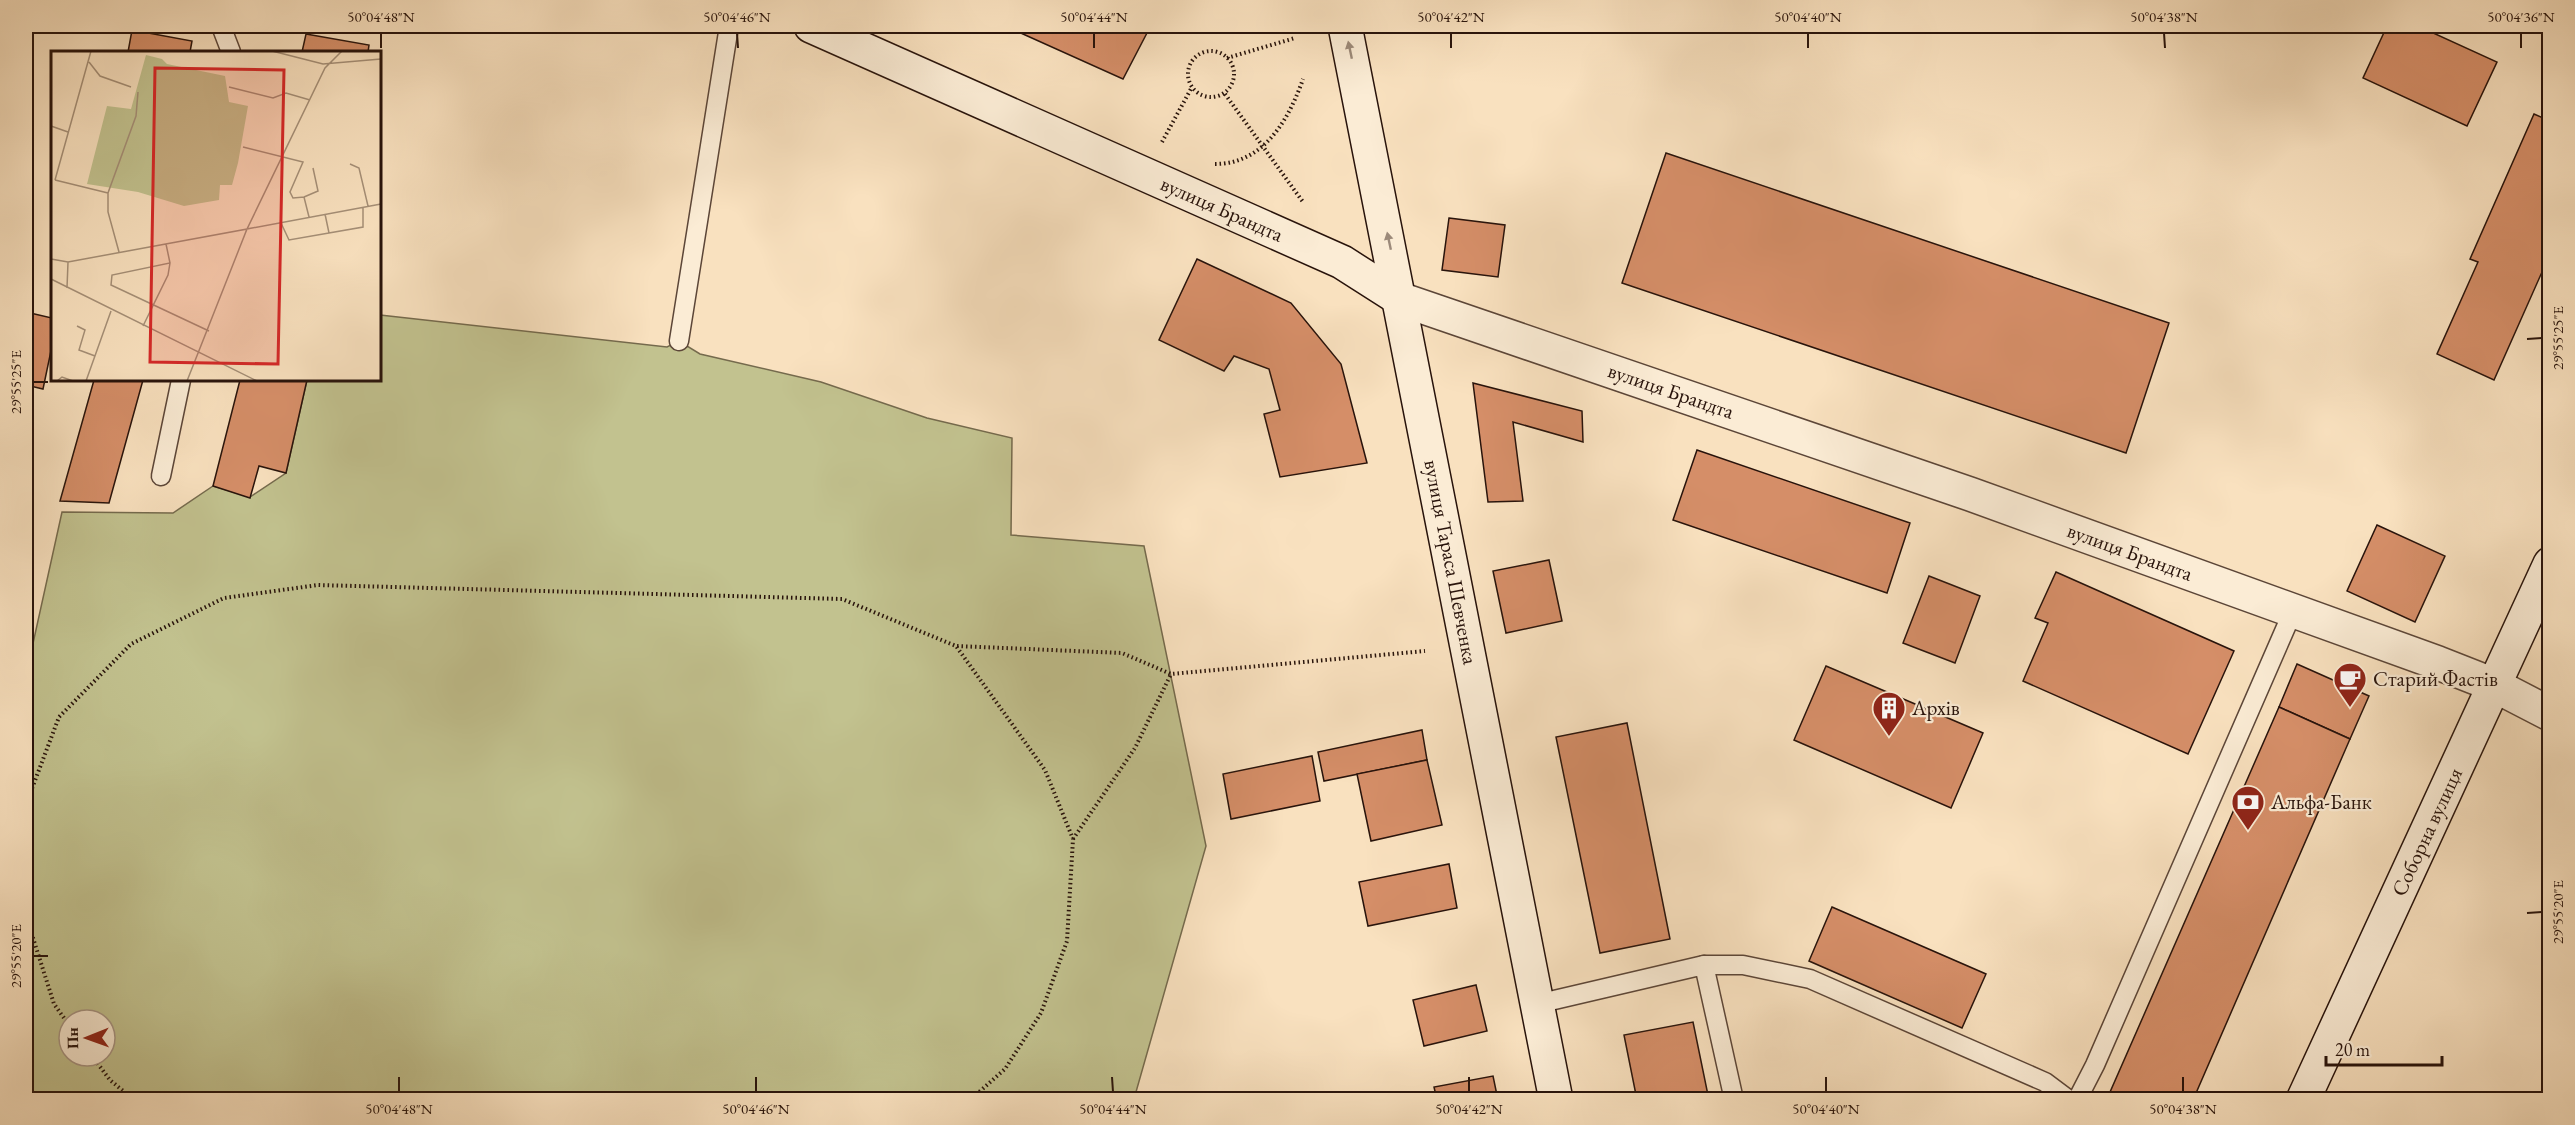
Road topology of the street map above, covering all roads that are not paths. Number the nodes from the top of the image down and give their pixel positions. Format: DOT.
graph roads {
  1 [pos="221,26"];
  2 [pos="729,26"];
  3 [pos="811,26"];
  4 [pos="1345,26"];
  5 [pos="231,51"];
  6 [pos="1401,298"];
  7 [pos="679,341"];
  8 [pos="181,381"];
  9 [pos="160,476"];
  10 [pos="2550,564"];
  11 [pos="2293,611"];
  12 [pos="2494,685"];
  13 [pos="2550,714"];
  14 [pos="1704,966"];
  15 [pos="1537,1004"];
  16 [pos="1556,1100"];
  17 [pos="1734,1100"];
  18 [pos="2069,1100"];
  19 [pos="2077,1100"];
  20 [pos="2303,1100"];
  1 -- 5 [label="lane"];
  2 -- 7 [label="lane"];
  3 -- 6 [label="main road, вулиця Брандта"];
  6 -- 4 [label="main road, вулиця Тараса Шевченка, one-way"];
  6 -- 11 [label="main road, вулиця Брандта"];
  6 -- 15 [label="main road, вулиця Тараса Шевченка"];
  8 -- 9 [label="lane"];
  10 -- 12 [label="main road, Соборна вулиця"];
  11 -- 12 [label="main road, вулиця Брандта"];
  11 -- 19 [label="lane"];
  12 -- 13 [label="main road, вулиця Брандта"];
  12 -- 20 [label="main road, Соборна вулиця"];
  14 -- 15 [label="lane"];
  14 -- 17 [label="lane"];
  14 -- 18 [label="lane"];
  15 -- 16 [label="main road, вулиця Тараса Шевченка"];
}
